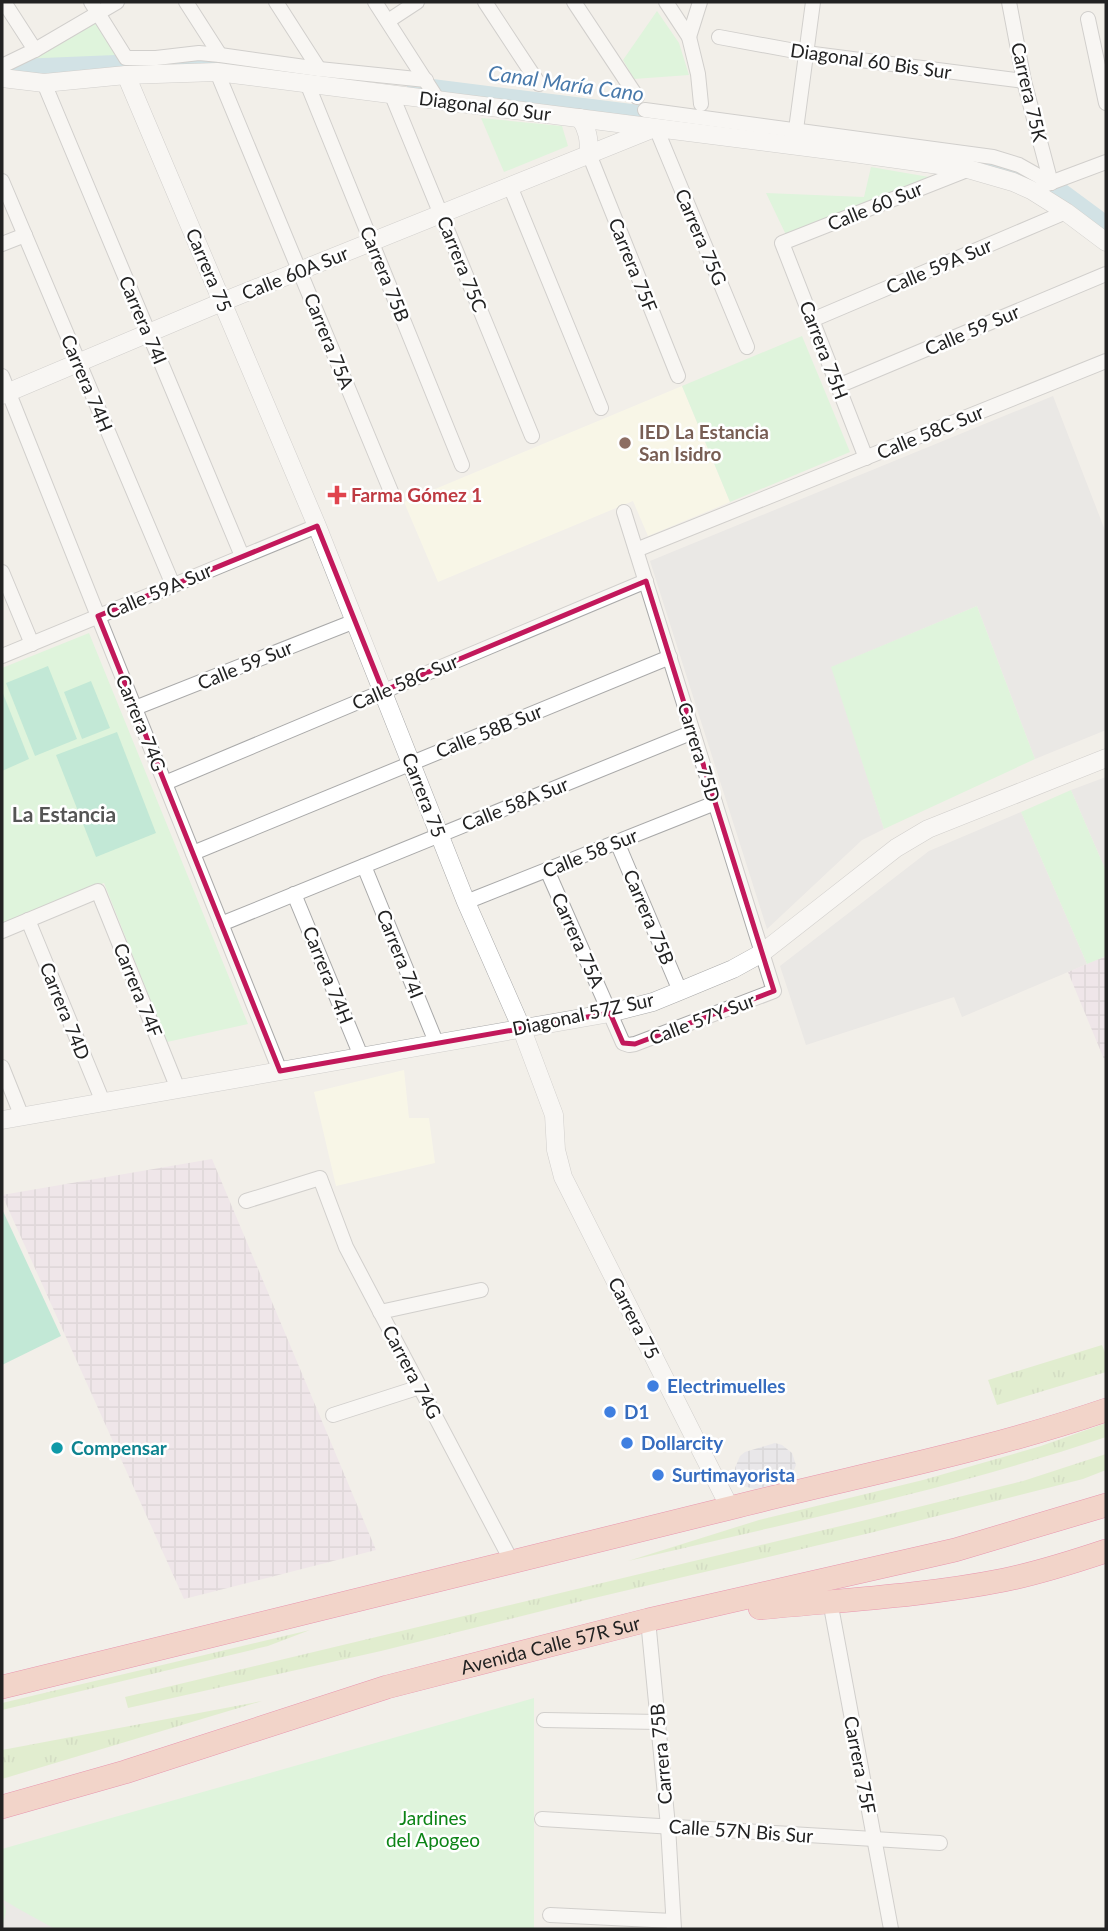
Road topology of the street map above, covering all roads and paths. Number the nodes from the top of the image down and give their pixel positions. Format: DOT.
graph roads {
  1 [pos="4,2"];
  2 [pos="117,2"];
  3 [pos="186,2"];
  4 [pos="276,2"];
  5 [pos="375,2"];
  6 [pos="417,2"];
  7 [pos="485,2"];
  8 [pos="574,2"];
  9 [pos="666,2"];
  10 [pos="700,2"];
  11 [pos="813,2"];
  12 [pos="1009,2"];
  13 [pos="94,7"];
  14 [pos="1088,19"];
  15 [pos="387,21"];
  16 [pos="689,37"];
  17 [pos="719,37"];
  18 [pos="35,50"];
  19 [pos="806,53"];
  20 [pos="2,56"];
  21 [pos="17,60"];
  22 [pos="219,63"];
  23 [pos="2,66"];
  24 [pos="126,66"];
  25 [pos="313,76"];
  26 [pos="2,78"];
  27 [pos="426,80"];
  28 [pos="1024,81"];
  29 [pos="44,83"];
  30 [pos="539,84"];
  31 [pos="391,93"];
  32 [pos="438,100"];
  33 [pos="1106,103"];
  34 [pos="701,104"];
  35 [pos="580,118"];
  36 [pos="656,128"];
  37 [pos="795,138"];
  38 [pos="589,154"];
  39 [pos="1106,162"];
  40 [pos="968,169"];
  41 [pos="2,181"];
  42 [pos="1051,183"];
  43 [pos="510,186"];
  44 [pos="1031,190"];
  45 [pos="1066,212"];
  46 [pos="441,214"];
  47 [pos="25,235"];
  48 [pos="372,242"];
  49 [pos="1106,242"];
  50 [pos="782,243"];
  51 [pos="2,244"];
  52 [pos="300,271"];
  53 [pos="1106,274"];
  54 [pos="222,302"];
  55 [pos="812,320"];
  56 [pos="149,333"];
  57 [pos="747,347"];
  58 [pos="79,362"];
  59 [pos="1104,366"];
  60 [pos="678,376"];
  61 [pos="838,386"];
  62 [pos="4,387"];
  63 [pos="601,408"];
  64 [pos="532,436"];
  65 [pos="866,458"];
  66 [pos="462,466"];
  67 [pos="392,494"];
  68 [pos="624,512"];
  69 [pos="317,526"];
  70 [pos="636,551"];
  71 [pos="242,556"];
  72 [pos="2,572"];
  73 [pos="646,581"];
  74 [pos="173,585"];
  75 [pos="98,616"];
  76 [pos="355,621"];
  77 [pos="32,644"];
  78 [pos="2,656"];
  79 [pos="670,657"];
  80 [pos="383,691"];
  81 [pos="135,708"];
  82 [pos="693,732"];
  83 [pos="1106,758"];
  84 [pos="411,763"];
  85 [pos="165,783"];
  86 [pos="715,803"];
  87 [pos="439,835"];
  88 [pos="617,842"];
  89 [pos="193,853"];
  90 [pos="364,866"];
  91 [pos="547,870"];
  92 [pos="294,894"];
  93 [pos="466,902"];
  94 [pos="28,920"];
  95 [pos="221,924"];
  96 [pos="2,931"];
  97 [pos="762,953"];
  98 [pos="680,991"];
  99 [pos="774,991"];
  100 [pos="610,1013"];
  101 [pos="521,1027"];
  102 [pos="436,1042"];
  103 [pos="629,1045"];
  104 [pos="361,1056"];
  105 [pos="2,1066"];
  106 [pos="280,1070"];
  107 [pos="178,1089"];
  108 [pos="103,1102"];
  109 [pos="22,1116"];
  110 [pos="2,1121"];
  111 [pos="246,1201"];
  112 [pos="481,1290"];
  113 [pos="380,1312"];
  114 [pos="420,1387"];
  115 [pos="1106,1410"];
  116 [pos="333,1415"];
  117 [pos="1106,1505"];
  118 [pos="730,1508"];
  119 [pos="1106,1551"];
  120 [pos="512,1562"];
  121 [pos="830,1601"];
  122 [pos="673,1616"];
  123 [pos="648,1620"];
  124 [pos="2,1687"];
  125 [pos="544,1720"];
  126 [pos="659,1722"];
  127 [pos="2,1807"];
  128 [pos="542,1819"];
  129 [pos="668,1826"];
  130 [pos="874,1839"];
  131 [pos="940,1843"];
  132 [pos="550,1915"];
  133 [pos="674,1925"];
  134 [pos="891,1929"];
  1 -- 18 [label="street"];
  2 -- 13 [label="street"];
  3 -- 22 [label="street, Carrera 75A"];
  4 -- 25 [label="street, Carrera 75B"];
  5 -- 15 [label="street"];
  6 -- 15 [label="street"];
  7 -- 30 [label="street"];
  8 -- 37 [label="street, Diagonal 60 Sur"];
  9 -- 16 [label="street"];
  10 -- 16 [label="street"];
  11 -- 19 [label="street"];
  12 -- 28 [label="street, Carrera 75K"];
  13 -- 18 [label="street"];
  13 -- 24 [label="street, Carrera 75"];
  14 -- 33 [label="street"];
  15 -- 27 [label="street"];
  16 -- 34 [label="street"];
  17 -- 19 [label="street, Diagonal 60 Bis Sur"];
  18 -- 21 [label="street"];
  19 -- 28 [label="street, Diagonal 60 Bis Sur"];
  19 -- 37 [label="street"];
  20 -- 21 [label="street"];
  21 -- 23 [label="street"];
  22 -- 24 [label="street, Diagonal 60 Sur"];
  22 -- 25 [label="street, Diagonal 60 Sur"];
  22 -- 52 [label="street, Carrera 75A"];
  24 -- 29 [label="street, Diagonal 60 Sur"];
  24 -- 54 [label="street, Carrera 75"];
  25 -- 27 [label="street, Diagonal 60 Sur"];
  25 -- 31 [label="street, Diagonal 60 Sur"];
  25 -- 48 [label="street, Carrera 75B"];
  26 -- 29 [label="street, Diagonal 60 Sur"];
  27 -- 32 [label="street"];
  28 -- 42 [label="street, Carrera 75K"];
  29 -- 56 [label="street, Carrera 74I"];
  31 -- 32 [label="street, Diagonal 60 Sur"];
  31 -- 46 [label="street, Carrera 75C"];
  32 -- 35 [label="street, Diagonal 60 Sur"];
  35 -- 36 [label="street, Diagonal 60 Sur"];
  35 -- 38 [label="street"];
  36 -- 37 [label="street, Diagonal 60 Sur"];
  36 -- 38 [label="street, Calle 60A Sur"];
  36 -- 57 [label="street, Carrera 75G"];
  37 -- 40 [label="street, Diagonal 60 Sur"];
  37 -- 42 [label="street, Diagonal 60 Sur"];
  38 -- 43 [label="street, Calle 60A Sur"];
  38 -- 60 [label="street, Carrera 75F"];
  39 -- 42 [label="street"];
  40 -- 44 [label="street, Diagonal 60 Sur"];
  40 -- 50 [label="street, Calle 60 Sur"];
  41 -- 47 [label="street, Carrera 74H"];
  42 -- 44 [label="street"];
  43 -- 46 [label="street, Calle 60A Sur"];
  43 -- 63 [label="street"];
  44 -- 45 [label="street, Diagonal 60 Sur"];
  45 -- 49 [label="street, Diagonal 60 Sur"];
  45 -- 55 [label="street, Calle 59A Sur"];
  46 -- 48 [label="street, Calle 60A Sur"];
  46 -- 64 [label="street, Carrera 75C"];
  47 -- 51 [label="street"];
  47 -- 58 [label="street, Carrera 74H"];
  48 -- 52 [label="street, Calle 60A Sur"];
  48 -- 66 [label="street, Carrera 75B"];
  50 -- 55 [label="street, Carrera 75H"];
  52 -- 54 [label="street, Calle 60A Sur"];
  52 -- 67 [label="street, Carrera 75A"];
  53 -- 61 [label="street, Calle 59 Sur"];
  54 -- 56 [label="street, Calle 60A Sur"];
  54 -- 69 [label="street, Carrera 75"];
  55 -- 61 [label="street, Carrera 75H"];
  56 -- 58 [label="street, Calle 60A Sur"];
  56 -- 71 [label="street, Carrera 74I"];
  58 -- 62 [label="street, Calle 60A Sur"];
  58 -- 74 [label="street, Carrera 74H"];
  59 -- 65 [label="street, Calle 58C Sur"];
  61 -- 65 [label="street, Carrera 75H"];
  62 -- 75 [label="street, Carrera 74G"];
  65 -- 70 [label="street, Calle 58C Sur"];
  68 -- 70 [label="street, Carrera 75D"];
  69 -- 71 [label="street, Calle 59A Sur"];
  69 -- 76 [label="street, Carrera 75"];
  70 -- 73 [label="street, Carrera 75D"];
  71 -- 74 [label="street, Calle 59A Sur"];
  72 -- 77 [label="street"];
  73 -- 79 [label="street, Carrera 75D"];
  73 -- 80 [label="street, Calle 58C Sur"];
  74 -- 75 [label="street, Calle 59A Sur"];
  75 -- 77 [label="street, Calle 59A Sur"];
  75 -- 81 [label="street, Carrera 74G"];
  76 -- 80 [label="street, Carrera 75"];
  76 -- 81 [label="street, Calle 59 Sur"];
  77 -- 78 [label="street, Calle 59A Sur"];
  79 -- 82 [label="street, Carrera 75D"];
  79 -- 84 [label="street, Calle 58B Sur"];
  80 -- 84 [label="street, Carrera 75"];
  80 -- 85 [label="street, Calle 58C Sur"];
  81 -- 85 [label="street, Carrera 74G"];
  82 -- 86 [label="street, Carrera 75D"];
  82 -- 87 [label="street, Calle 58A Sur"];
  83 -- 97 [label="street, Diagonal 57Z Sur"];
  84 -- 87 [label="street, Carrera 75"];
  84 -- 89 [label="street, Calle 58B Sur"];
  85 -- 89 [label="street, Carrera 74G"];
  86 -- 88 [label="street, Calle 58 Sur"];
  86 -- 97 [label="street, Carrera 75D"];
  87 -- 90 [label="street, Calle 58A Sur"];
  87 -- 93 [label="street, Carrera 75"];
  88 -- 91 [label="street, Calle 58 Sur"];
  88 -- 98 [label="street, Carrera 75B"];
  89 -- 95 [label="street, Carrera 74G"];
  90 -- 92 [label="street, Calle 58A Sur"];
  90 -- 102 [label="street, Carrera 74I"];
  91 -- 93 [label="street, Calle 58 Sur"];
  91 -- 100 [label="street, Carrera 75A"];
  92 -- 95 [label="street, Calle 58A Sur"];
  92 -- 104 [label="street, Carrera 74H"];
  93 -- 101 [label="street, Carrera 75"];
  94 -- 96 [label="street"];
  94 -- 107 [label="street, Carrera 74F"];
  94 -- 108 [label="street, Carrera 74D"];
  95 -- 106 [label="street, Carrera 74G"];
  97 -- 98 [label="street, Diagonal 57Z Sur"];
  97 -- 99 [label="street, Carrera 75D"];
  98 -- 100 [label="street, Diagonal 57Z Sur"];
  99 -- 103 [label="street, Calle 57Y Sur"];
  100 -- 101 [label="street, Diagonal 57Z Sur"];
  100 -- 103 [label="street, Carrera 75A"];
  101 -- 102 [label="street, Diagonal 57Z Sur"];
  101 -- 118 [label="street, Carrera 75"];
  102 -- 104 [label="street, Diagonal 57Z Sur"];
  104 -- 106 [label="street, Diagonal 57Z Sur"];
  105 -- 109 [label="street"];
  106 -- 107 [label="street, Diagonal 57Z Sur"];
  107 -- 108 [label="street, Diagonal 57Z Sur"];
  108 -- 109 [label="street, Diagonal 57Z Sur"];
  109 -- 110 [label="street, Diagonal 57Z Sur"];
  111 -- 113 [label="street, Carrera 74G"];
  112 -- 113 [label="street"];
  113 -- 114 [label="street, Carrera 74G"];
  114 -- 116 [label="street"];
  114 -- 120 [label="street, Carrera 74G"];
  115 -- 118 [label="highway"];
  117 -- 122 [label="highway, Avenida Calle 57R Sur"];
  118 -- 120 [label="highway"];
  119 -- 121 [label="highway"];
  120 -- 124 [label="highway"];
  121 -- 122 [label="highway"];
  121 -- 130 [label="street, Carrera 75F"];
  122 -- 123 [label="highway, Avenida Calle 57R Sur"];
  123 -- 126 [label="street, Carrera 75B"];
  123 -- 127 [label="highway, Avenida Calle 57R Sur"];
  125 -- 126 [label="street"];
  126 -- 129 [label="street, Carrera 75B"];
  128 -- 129 [label="street, Calle 57N Bis Sur"];
  129 -- 130 [label="street, Calle 57N Bis Sur"];
  129 -- 133 [label="street, Carrera 75B"];
  130 -- 131 [label="street, Calle 57N Bis Sur"];
  130 -- 134 [label="street, Carrera 75F"];
  132 -- 133 [label="street"];
}
